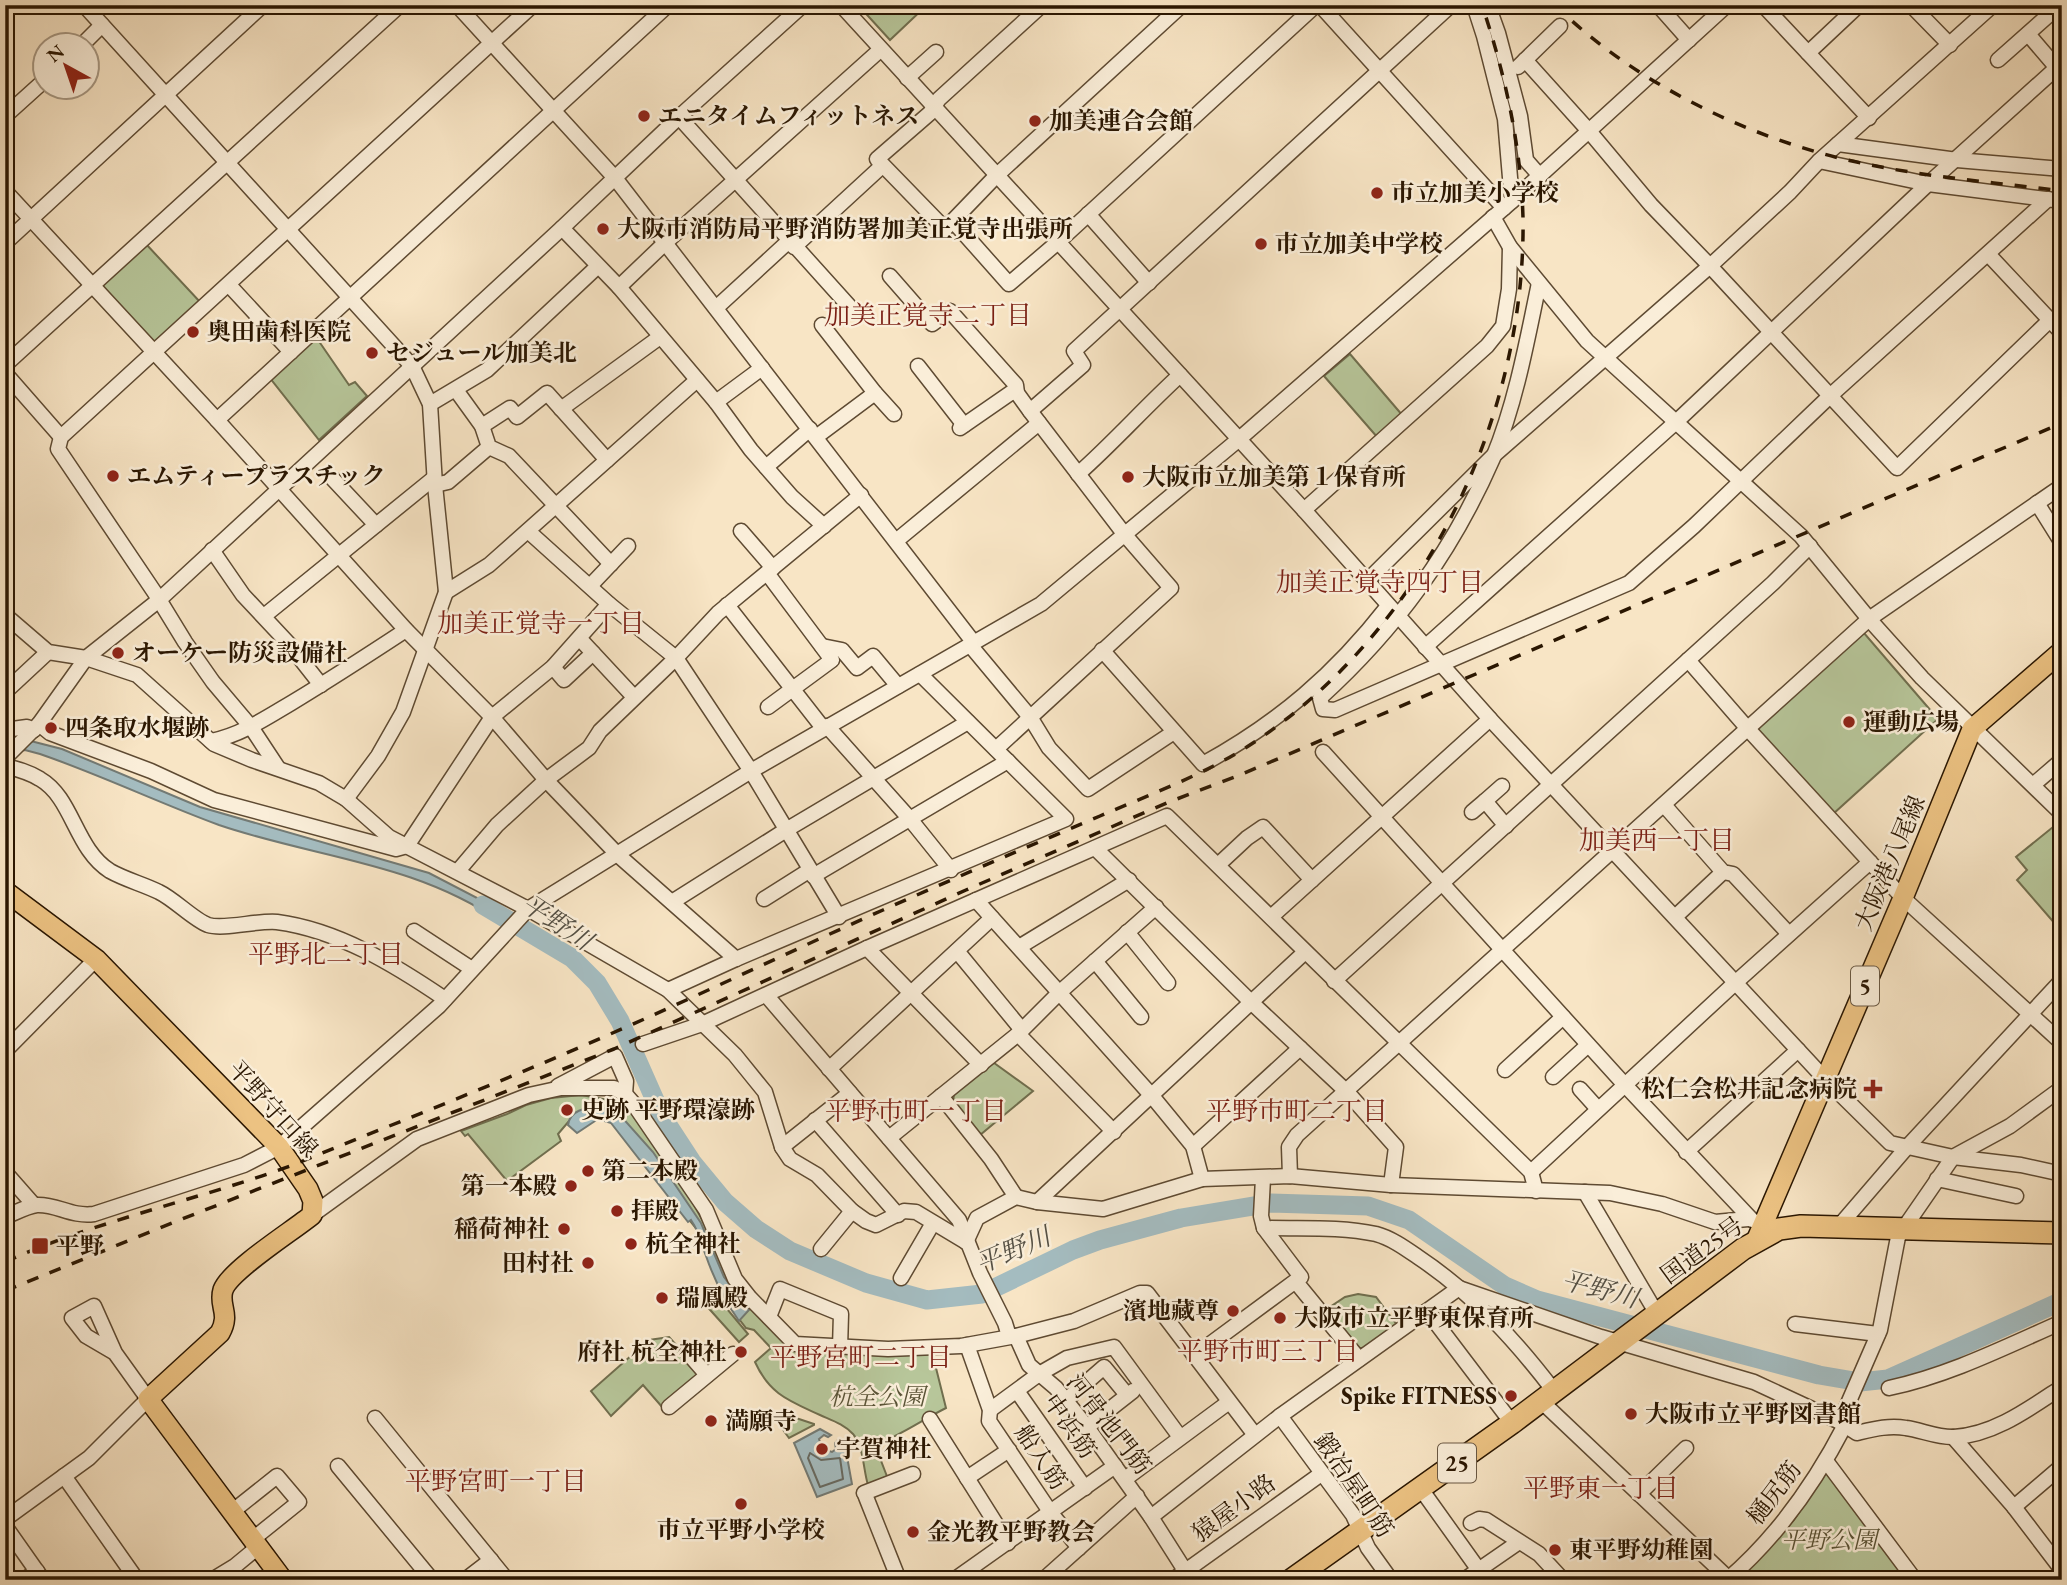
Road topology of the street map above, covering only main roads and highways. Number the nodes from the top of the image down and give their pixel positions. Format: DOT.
graph roads {
  1 [pos="2062,650"];
  2 [pos="5,891"];
  3 [pos="1756,1228"];
  4 [pos="2062,1233"];
  5 [pos="282,1580"];
  6 [pos="1291,1580"];
  1 -- 3 [label="main road, 大阪港八尾線 / 5"];
  2 -- 5 [label="main road, 平野守口線"];
  3 -- 4 [label="highway, 国道25号 / 25"];
  3 -- 6 [label="highway, 国道25号 / 25"];
}
